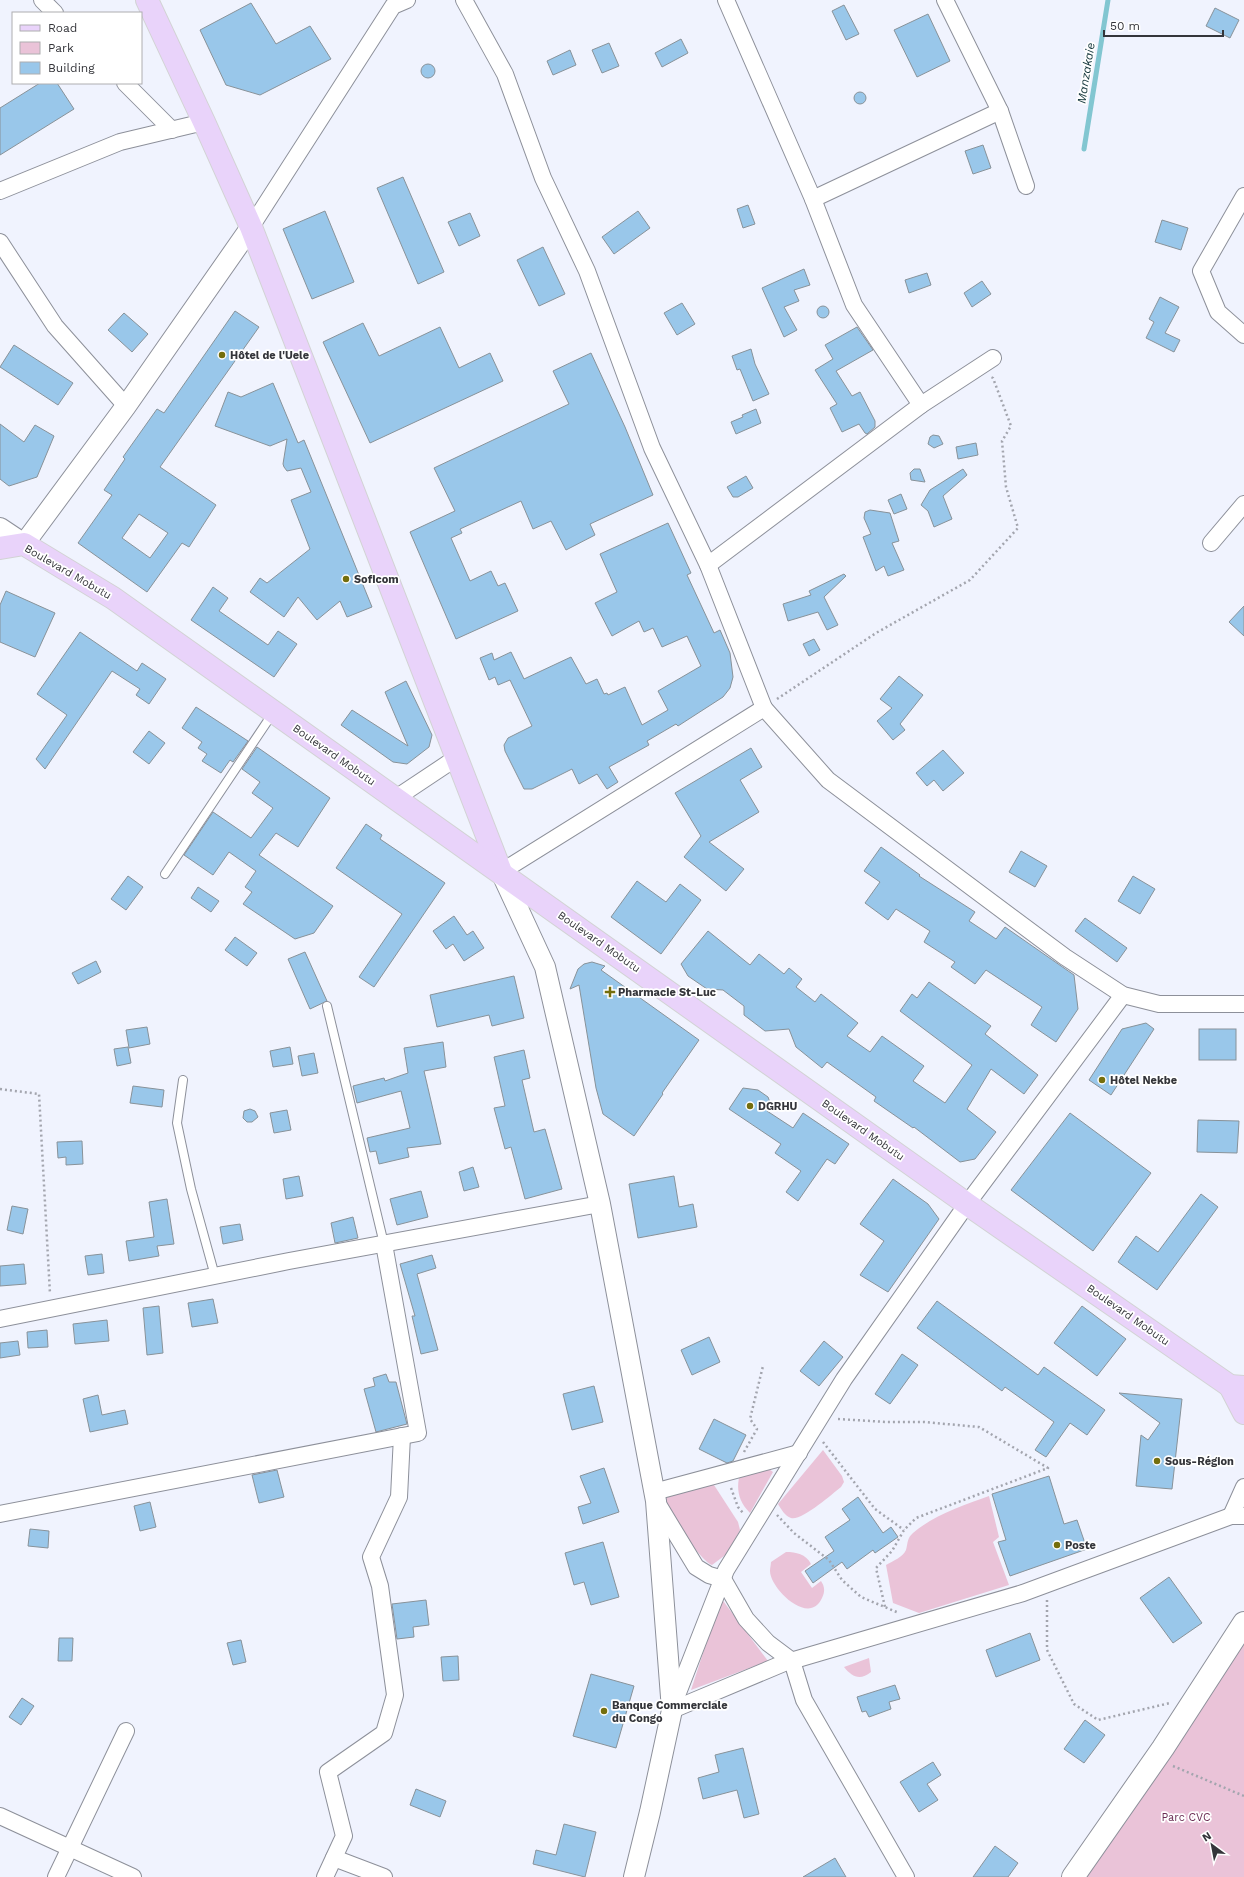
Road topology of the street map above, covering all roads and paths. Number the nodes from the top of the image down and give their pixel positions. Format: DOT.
graph roads {
  1 [pos="42,0"];
  2 [pos="147,0"];
  3 [pos="407,0"];
  4 [pos="464,0"];
  5 [pos="726,0"];
  6 [pos="945,0"];
  7 [pos="54,12"];
  8 [pos="126,84"];
  9 [pos="1000,111"];
  10 [pos="204,122"];
  11 [pos="172,130"];
  12 [pos="1026,186"];
  13 [pos="0,191"];
  14 [pos="1244,196"];
  15 [pos="813,199"];
  16 [pos="251,227"];
  17 [pos="0,242"];
  18 [pos="1244,334"];
  19 [pos="993,358"];
  20 [pos="974,370"];
  21 [pos="921,405"];
  22 [pos="126,406"];
  23 [pos="1244,504"];
  24 [pos="0,528"];
  25 [pos="1211,543"];
  26 [pos="24,544"];
  27 [pos="0,548"];
  28 [pos="708,565"];
  29 [pos="764,708"];
  30 [pos="274,712"];
  31 [pos="456,758"];
  32 [pos="396,798"];
  33 [pos="501,872"];
  34 [pos="165,874"];
  35 [pos="1123,995"];
  36 [pos="1244,1004"];
  37 [pos="327,1006"];
  38 [pos="183,1080"];
  39 [pos="0,1089"];
  40 [pos="600,1204"];
  41 [pos="967,1204"];
  42 [pos="384,1244"];
  43 [pos="215,1276"];
  44 [pos="50,1309"];
  45 [pos="0,1319"];
  46 [pos="763,1366"];
  47 [pos="1237,1386"];
  48 [pos="1244,1413"];
  49 [pos="817,1423"];
  50 [pos="402,1436"];
  51 [pos="799,1452"];
  52 [pos="733,1470"];
  53 [pos="1244,1487"];
  54 [pos="655,1496"];
  55 [pos="768,1502"];
  56 [pos="0,1514"];
  57 [pos="1237,1516"];
  58 [pos="753,1526"];
  59 [pos="904,1530"];
  60 [pos="723,1579"];
  61 [pos="1048,1584"];
  62 [pos="886,1608"];
  63 [pos="924,1622"];
  64 [pos="1244,1623"];
  65 [pos="792,1660"];
  66 [pos="1196,1697"];
  67 [pos="672,1710"];
  68 [pos="126,1731"];
  69 [pos="1156,1759"];
  70 [pos="1244,1796"];
  71 [pos="0,1816"];
  72 [pos="69,1848"];
  73 [pos="334,1858"];
  74 [pos="56,1877"];
  75 [pos="133,1877"];
  76 [pos="325,1877"];
  77 [pos="384,1877"];
  78 [pos="634,1877"];
  79 [pos="906,1877"];
  80 [pos="1073,1877"];
  1 -- 7 [label="street"];
  2 -- 10 [label="main road"];
  3 -- 16 [label="street"];
  4 -- 28 [label="street"];
  5 -- 15 [label="street"];
  6 -- 9 [label="street"];
  8 -- 11 [label="street"];
  9 -- 12 [label="street"];
  9 -- 15 [label="street"];
  10 -- 11 [label="street"];
  10 -- 16 [label="main road"];
  11 -- 13 [label="street"];
  14 -- 18 [label="street"];
  15 -- 21 [label="street"];
  16 -- 22 [label="street"];
  16 -- 31 [label="main road"];
  17 -- 22 [label="street"];
  19 -- 20 [label="street"];
  20 -- 21 [label="street"];
  20 -- 29 [label="path"];
  21 -- 28 [label="street"];
  22 -- 26 [label="street"];
  23 -- 25 [label="street"];
  24 -- 26 [label="street"];
  26 -- 27 [label="main road, Boulevard Mobutu"];
  26 -- 30 [label="main road, Boulevard Mobutu"];
  28 -- 29 [label="street"];
  29 -- 33 [label="street"];
  29 -- 35 [label="street"];
  30 -- 32 [label="main road, Boulevard Mobutu"];
  30 -- 34 [label="lane"];
  31 -- 32 [label="street"];
  31 -- 33 [label="main road"];
  32 -- 33 [label="main road, Boulevard Mobutu"];
  33 -- 40 [label="street"];
  33 -- 41 [label="main road, Boulevard Mobutu"];
  35 -- 36 [label="street"];
  35 -- 41 [label="street"];
  37 -- 42 [label="lane"];
  38 -- 43 [label="lane"];
  39 -- 44 [label="path"];
  40 -- 42 [label="street"];
  40 -- 54 [label="street"];
  41 -- 47 [label="main road, Boulevard Mobutu"];
  41 -- 49 [label="street"];
  42 -- 43 [label="street"];
  42 -- 50 [label="street"];
  43 -- 44 [label="street"];
  44 -- 45 [label="street"];
  46 -- 52 [label="path"];
  47 -- 48 [label="main road"];
  49 -- 51 [label="street"];
  49 -- 59 [label="path"];
  49 -- 59 [label="path"];
  50 -- 56 [label="street"];
  50 -- 73 [label="street"];
  51 -- 52 [label="street"];
  51 -- 55 [label="street"];
  52 -- 54 [label="street"];
  52 -- 58 [label="path"];
  53 -- 57 [label="street"];
  54 -- 60 [label="street"];
  54 -- 67 [label="street"];
  55 -- 58 [label="street"];
  55 -- 62 [label="path"];
  57 -- 61 [label="street"];
  58 -- 60 [label="street"];
  59 -- 62 [label="path"];
  60 -- 65 [label="street"];
  60 -- 67 [label="street"];
  61 -- 63 [label="street"];
  61 -- 66 [label="path"];
  62 -- 63 [label="path"];
  63 -- 65 [label="street"];
  64 -- 66 [label="main road"];
  65 -- 67 [label="street"];
  65 -- 79 [label="street"];
  66 -- 69 [label="main road"];
  67 -- 78 [label="street"];
  68 -- 72 [label="street"];
  69 -- 70 [label="path"];
  69 -- 80 [label="main road"];
  71 -- 72 [label="street"];
  72 -- 74 [label="street"];
  72 -- 75 [label="street"];
  73 -- 76 [label="street"];
  73 -- 77 [label="street"];
}
